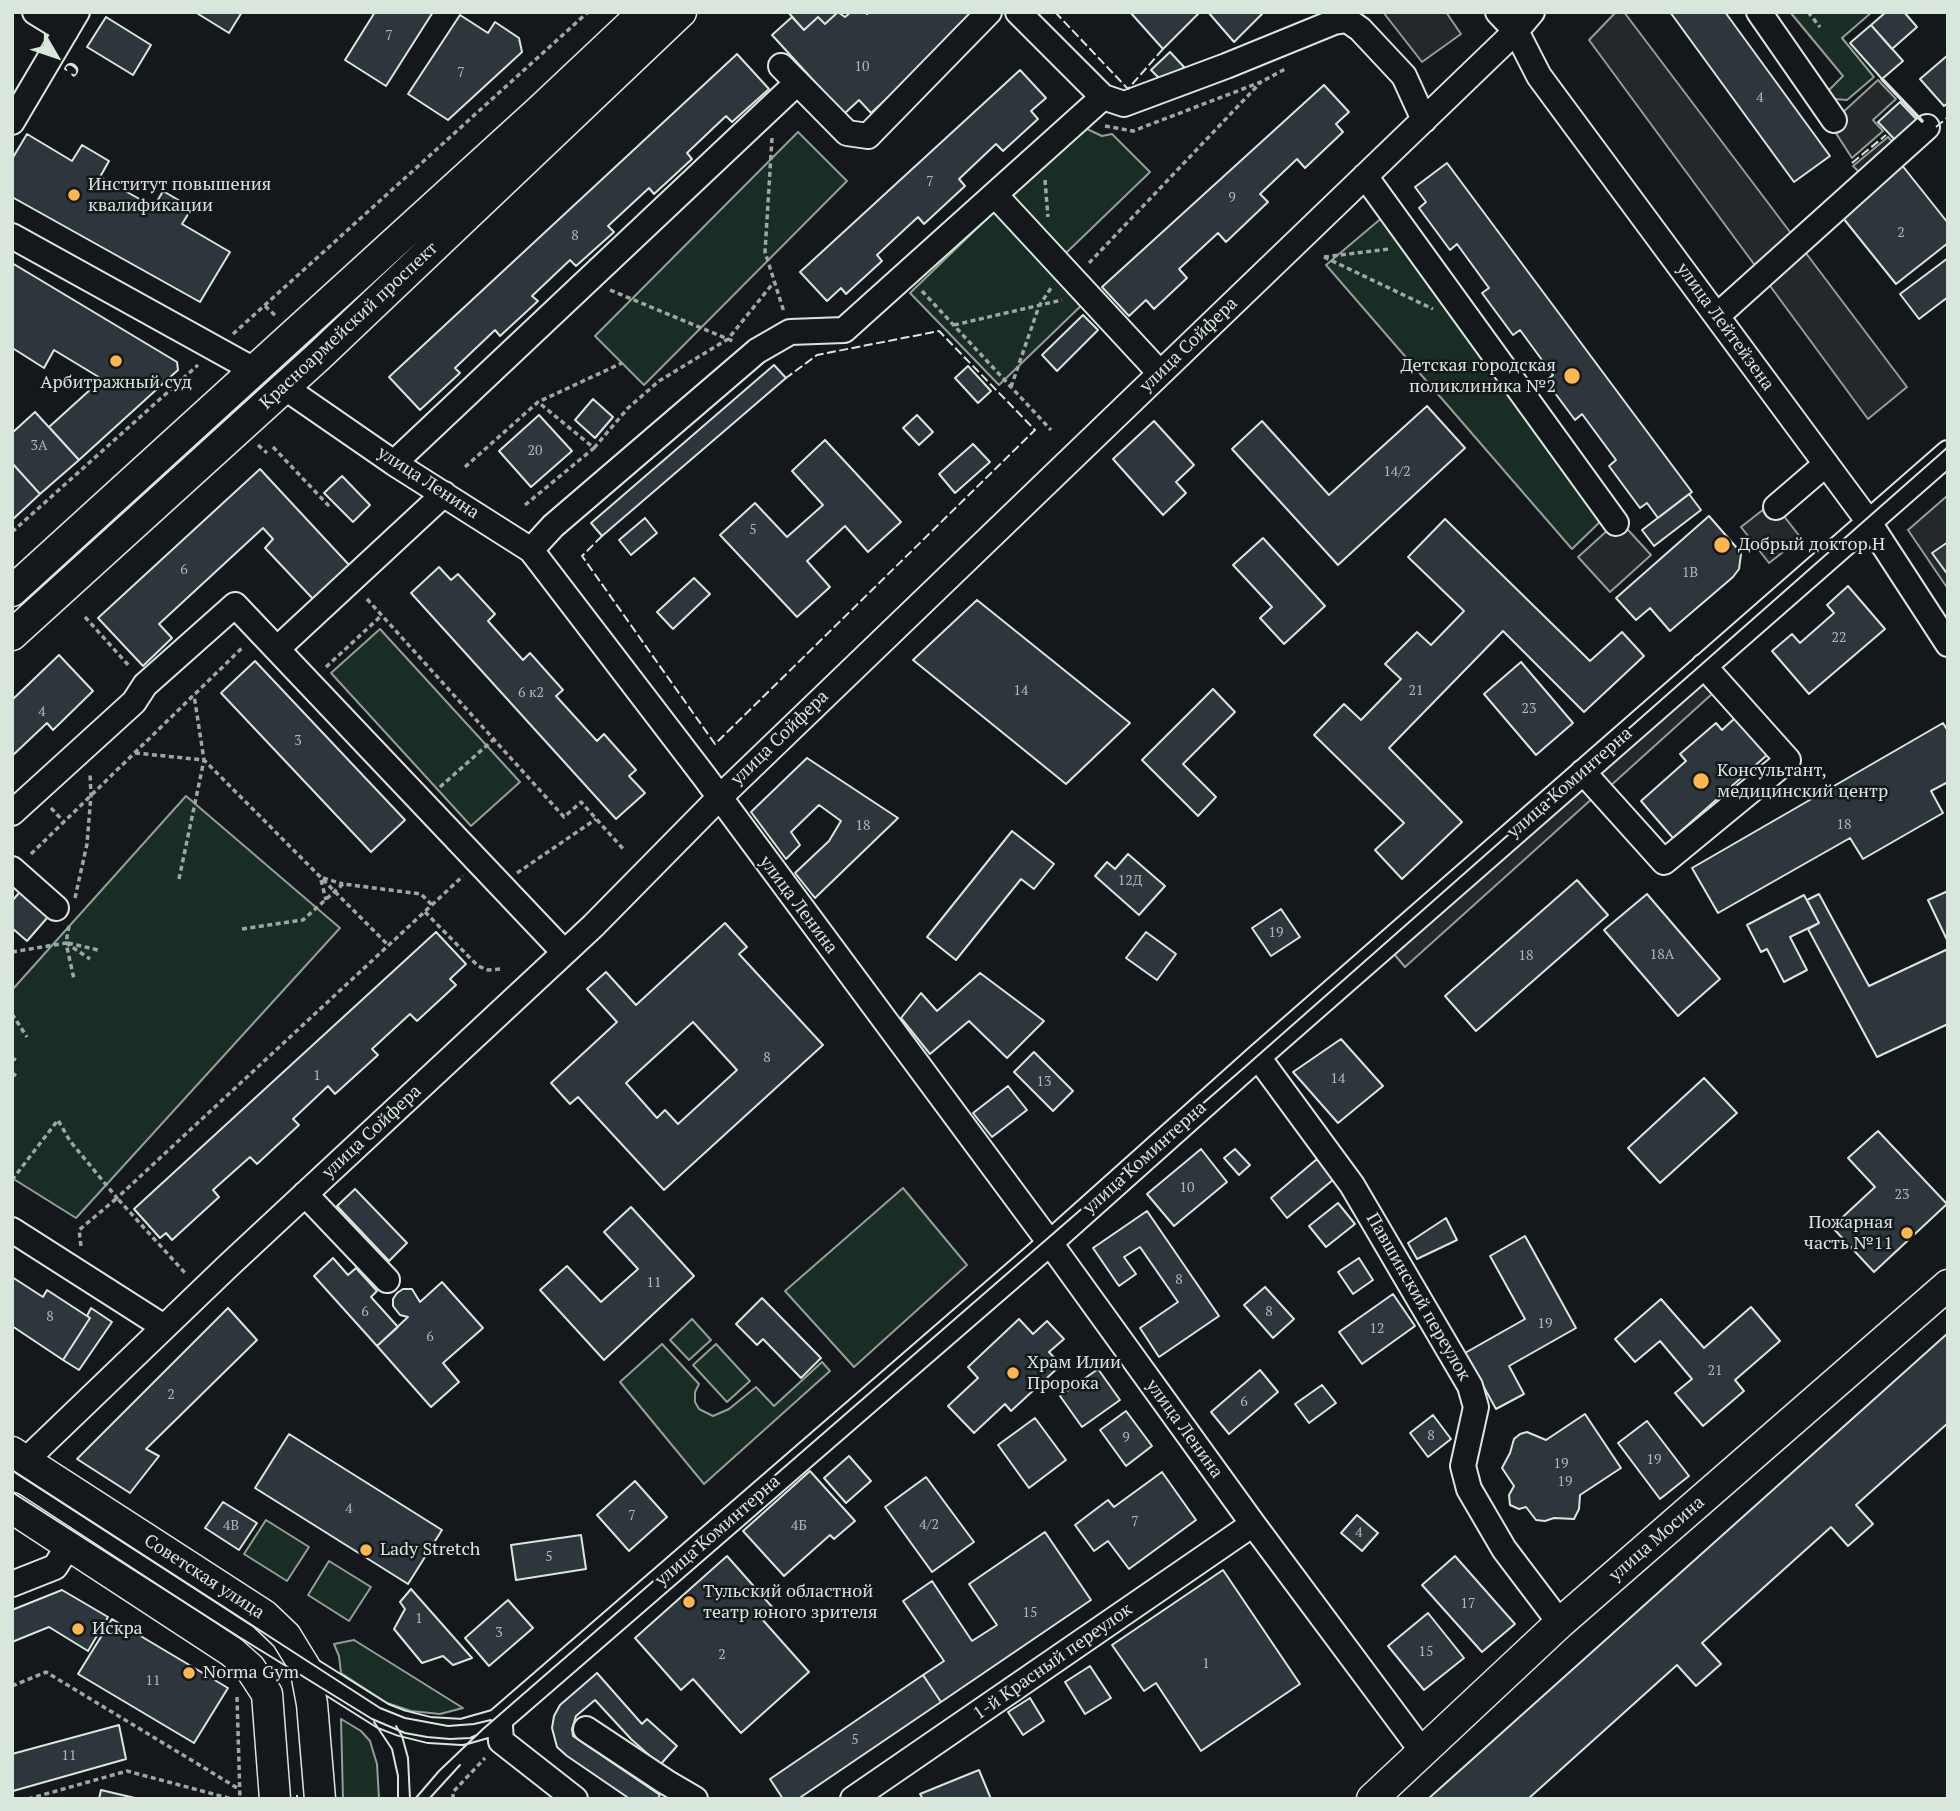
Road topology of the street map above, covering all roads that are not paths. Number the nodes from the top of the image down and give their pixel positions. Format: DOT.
graph roads {
  1 [pos="35,12"];
  2 [pos="643,12"];
  3 [pos="681,12"];
  4 [pos="989,12"];
  5 [pos="1018,12"];
  6 [pos="1498,12"];
  7 [pos="1532,12"];
  8 [pos="1759,12"];
  9 [pos="71,22"];
  10 [pos="1516,31"];
  11 [pos="1103,97"];
  12 [pos="1424,120"];
  13 [pos="1834,120"];
  14 [pos="12,122"];
  15 [pos="1927,127"];
  16 [pos="1365,176"];
  17 [pos="996,196"];
  18 [pos="12,236"];
  19 [pos="1717,316"];
  20 [pos="254,370"];
  21 [pos="1160,373"];
  22 [pos="284,387"];
  23 [pos="1948,453"];
  24 [pos="394,463"];
  25 [pos="1826,464"];
  26 [pos="444,494"];
  27 [pos="1776,507"];
  28 [pos="1868,521"];
  29 [pos="1616,523"];
  30 [pos="531,550"];
  31 [pos="12,591"];
  32 [pos="12,635"];
  33 [pos="1948,644"];
  34 [pos="277,649"];
  35 [pos="1704,666"];
  36 [pos="1583,772"];
  37 [pos="719,798"];
  38 [pos="12,813"];
  39 [pos="13,870"];
  40 [pos="67,910"];
  41 [pos="564,953"];
  42 [pos="1258,1057"];
  43 [pos="305,1194"];
  44 [pos="12,1230"];
  45 [pos="1050,1243"];
  46 [pos="387,1280"];
  47 [pos="1948,1285"];
  48 [pos="164,1327"];
  49 [pos="19,1457"];
  50 [pos="12,1508"];
  51 [pos="1253,1524"];
  52 [pos="69,1545"];
  53 [pos="12,1584"];
  54 [pos="1560,1623"];
  55 [pos="305,1667"];
  56 [pos="586,1729"];
  57 [pos="499,1730"];
  58 [pos="1422,1751"];
  59 [pos="275,1799"];
  60 [pos="320,1799"];
  61 [pos="575,1799"];
  62 [pos="695,1799"];
  63 [pos="853,1799"];
  64 [pos="1372,1799"];
  1 -- 9 [label="street"];
  2 -- 20 [label="main road, Красноармейский проспект"];
  3 -- 22 [label="main road, Красноармейский проспект"];
  4 -- 24 [label="street"];
  5 -- 11 [label="street"];
  6 -- 10 [label="street, улица Лейтейзена"];
  7 -- 10 [label="street, улица Сойфера"];
  8 -- 13 [label="street"];
  9 -- 14 [label="street"];
  10 -- 12 [label="street, улица Сойфера"];
  10 -- 19 [label="street, улица Лейтейзена"];
  11 -- 12 [label="street"];
  11 -- 17 [label="street"];
  12 -- 16 [label="street, улица Сойфера"];
  15 -- 19 [label="street"];
  16 -- 21 [label="street, улица Сойфера"];
  16 -- 29 [label="street"];
  17 -- 21 [label="street"];
  17 -- 30 [label="street"];
  18 -- 20 [label="street, улица Ленина"];
  19 -- 25 [label="street, улица Лейтейзена"];
  20 -- 22 [label="main road, улица Ленина"];
  20 -- 31 [label="main road, Красноармейский проспект"];
  21 -- 37 [label="street, улица Сойфера"];
  22 -- 24 [label="street, улица Ленина"];
  22 -- 32 [label="main road, Красноармейский проспект"];
  23 -- 28 [label="street, улица Коминтерна"];
  24 -- 26 [label="street, улица Ленина"];
  25 -- 27 [label="street"];
  25 -- 28 [label="street, улица Лейтейзена"];
  26 -- 30 [label="street, улица Ленина"];
  26 -- 34 [label="street"];
  28 -- 33 [label="street, улица Лейтейзена"];
  28 -- 35 [label="street, улица Коминтерна"];
  30 -- 37 [label="street, улица Ленина"];
  34 -- 38 [label="street"];
  34 -- 41 [label="street"];
  35 -- 36 [label="street, улица Коминтерна"];
  35 -- 36 [label="street"];
  36 -- 42 [label="street, улица Коминтерна"];
  37 -- 41 [label="street, улица Сойфера"];
  37 -- 45 [label="street, улица Ленина"];
  39 -- 40 [label="street"];
  41 -- 43 [label="street, улица Сойфера"];
  42 -- 45 [label="street, улица Коминтерна"];
  42 -- 54 [label="street, Павшинский переулок"];
  43 -- 46 [label="street"];
  43 -- 48 [label="street, улица Сойфера"];
  44 -- 48 [label="street"];
  45 -- 51 [label="street, улица Ленина"];
  45 -- 57 [label="street, улица Коминтерна"];
  47 -- 54 [label="main road, улица Мосина"];
  48 -- 49 [label="street, улица Сойфера"];
  49 -- 55 [label="main road, Советская улица"];
  50 -- 52 [label="main road"];
  51 -- 58 [label="street, улица Ленина"];
  51 -- 63 [label="street, 1-й Красный переулок"];
  52 -- 53 [label="street"];
  52 -- 59 [label="main road"];
  54 -- 58 [label="main road, улица Мосина"];
  55 -- 57 [label="street, улица Коминтерна"];
  55 -- 60 [label="main road, Советская улица"];
  56 -- 62 [label="street"];
  57 -- 61 [label="street"];
  58 -- 64 [label="main road, улица Мосина"];
}
